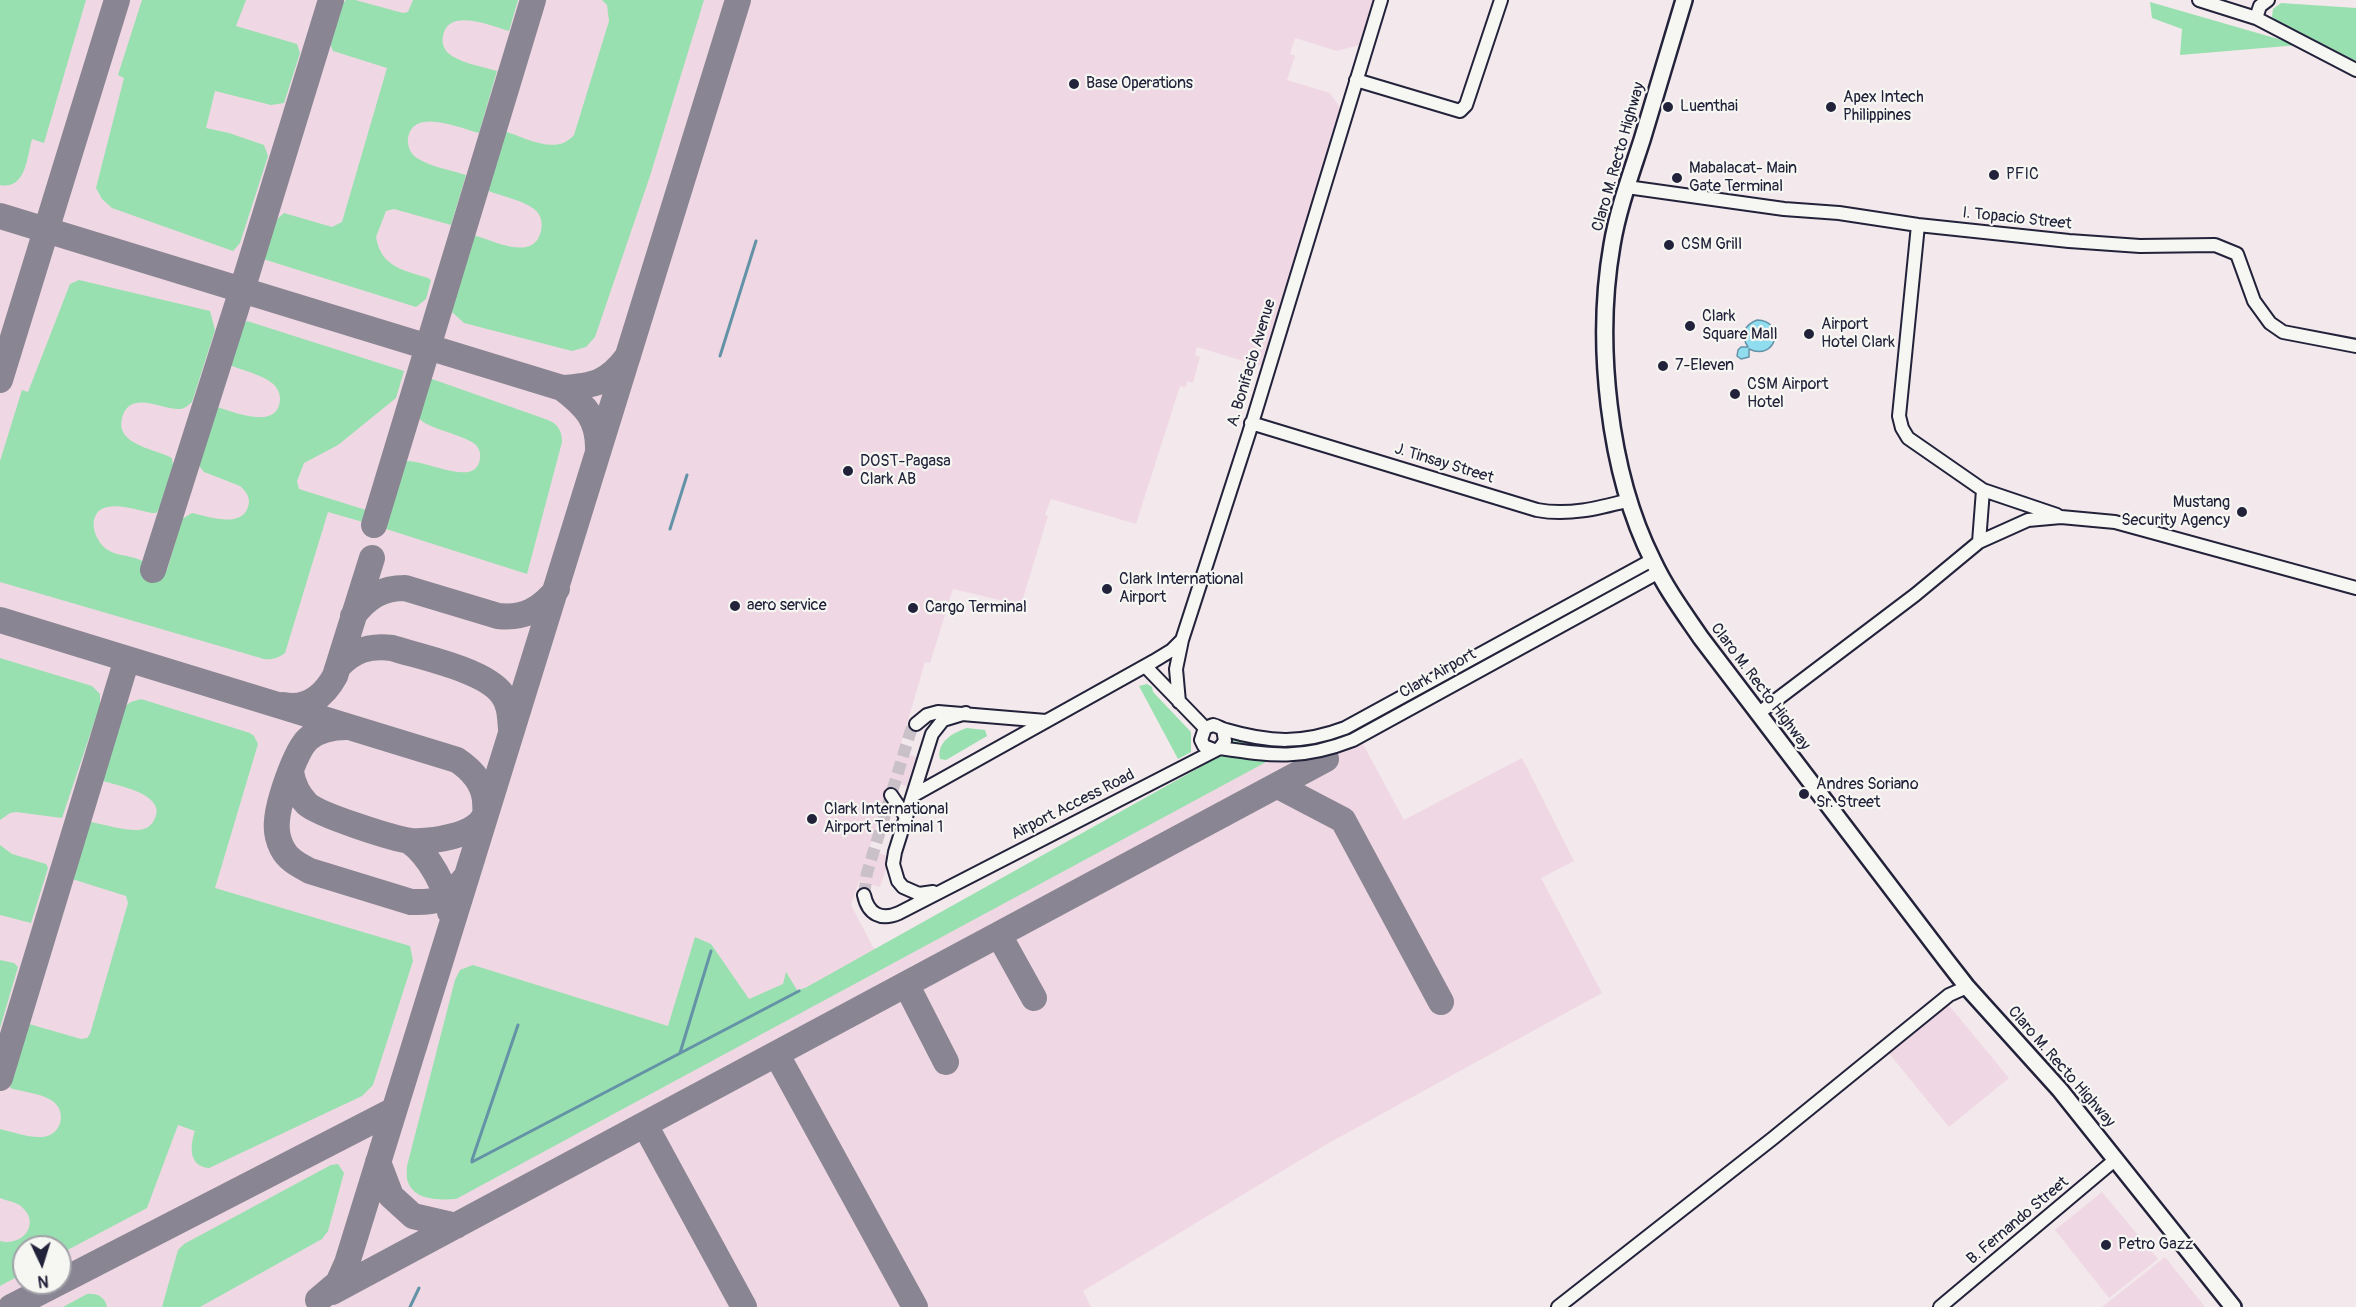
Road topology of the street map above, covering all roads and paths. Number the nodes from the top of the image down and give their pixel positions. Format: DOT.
graph roads {
  1 [pos="1381,0"];
  2 [pos="1501,0"];
  3 [pos="1684,0"];
  4 [pos="2199,0"];
  5 [pos="2268,0"];
  6 [pos="2256,18"];
  7 [pos="2356,70"];
  8 [pos="1356,80"];
  9 [pos="1627,187"];
  10 [pos="1917,225"];
  11 [pos="2356,346"];
  12 [pos="1251,423"];
  13 [pos="1983,490"];
  14 [pos="1630,500"];
  15 [pos="2061,516"];
  16 [pos="1979,542"];
  17 [pos="1655,566"];
  18 [pos="2356,588"];
  19 [pos="1182,640"];
  20 [pos="1145,666"];
  21 [pos="1458,666"];
  22 [pos="1465,678"];
  23 [pos="1179,702"];
  24 [pos="966,713"];
  25 [pos="1759,713"];
  26 [pos="1046,721"];
  27 [pos="916,724"];
  28 [pos="1205,728"];
  29 [pos="1223,729"];
  30 [pos="1217,749"];
  31 [pos="891,795"];
  32 [pos="914,795"];
  33 [pos="906,817"];
  34 [pos="947,889"];
  35 [pos="864,895"];
  36 [pos="1967,987"];
  37 [pos="2116,1160"];
  38 [pos="1558,1307"];
  39 [pos="1940,1307"];
  40 [pos="2233,1307"];
  1 -- 8 [label="street, A. Bonifacio Avenue"];
  2 -- 8 [label="street"];
  3 -- 9 [label="main road, Claro M. Recto Highway"];
  4 -- 6 [label="street"];
  5 -- 6 [label="street"];
  6 -- 7 [label="street"];
  8 -- 12 [label="street, A. Bonifacio Avenue"];
  9 -- 10 [label="street, I. Topacio Street"];
  9 -- 14 [label="main road, Claro M. Recto Highway"];
  10 -- 11 [label="street, I. Topacio Street"];
  10 -- 13 [label="street"];
  12 -- 14 [label="street, J. Tinsay Street"];
  12 -- 19 [label="street, A. Bonifacio Avenue"];
  13 -- 15 [label="street"];
  13 -- 16 [label="street"];
  14 -- 17 [label="main road, Claro M. Recto Highway"];
  15 -- 16 [label="street"];
  15 -- 18 [label="street"];
  16 -- 25 [label="street"];
  17 -- 21 [label="street, Clark Airport"];
  17 -- 22 [label="street, Clark Airport"];
  17 -- 25 [label="main road, Claro M. Recto Highway"];
  19 -- 20 [label="street"];
  19 -- 23 [label="street, A. Bonifacio Avenue"];
  20 -- 23 [label="street"];
  20 -- 26 [label="street"];
  21 -- 22 [label="street"];
  21 -- 29 [label="street, Clark Airport"];
  22 -- 30 [label="street, Clark Airport"];
  23 -- 28 [label="street"];
  24 -- 26 [label="street, Airport Access Road"];
  24 -- 27 [label="street, Airport Access Road"];
  24 -- 32 [label="street, Airport Access Road"];
  25 -- 36 [label="main road, Claro M. Recto Highway"];
  26 -- 32 [label="street"];
  28 -- 29 [label="street"];
  28 -- 30 [label="street"];
  29 -- 30 [label="street"];
  30 -- 34 [label="street, Airport Access Road"];
  31 -- 33 [label="street"];
  32 -- 33 [label="street, Airport Access Road"];
  33 -- 34 [label="street, Airport Access Road"];
  34 -- 35 [label="street, Airport Access Road"];
  36 -- 37 [label="main road, Claro M. Recto Highway"];
  36 -- 38 [label="street"];
  37 -- 39 [label="street, B. Fernando Street"];
  37 -- 40 [label="main road, Claro M. Recto Highway"];
}
